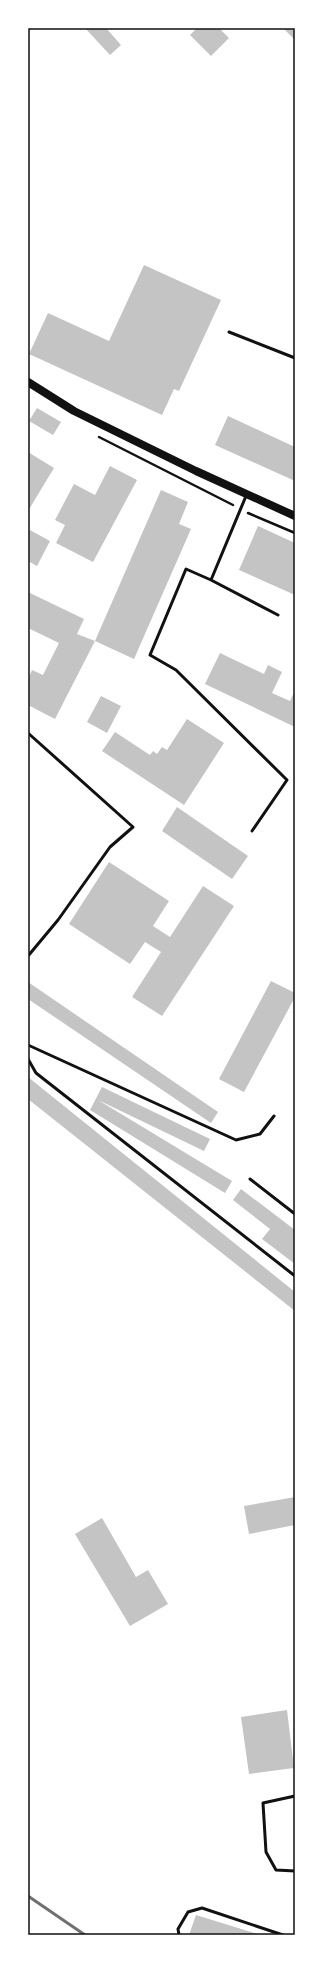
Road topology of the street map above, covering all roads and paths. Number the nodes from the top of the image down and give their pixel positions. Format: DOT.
graph roads {
  1 [pos="229,332"];
  2 [pos="295,358"];
  3 [pos="28,382"];
  4 [pos="247,494"];
  5 [pos="295,516"];
  6 [pos="211,580"];
  7 [pos="278,615"];
  8 [pos="28,733"];
  9 [pos="252,831"];
  10 [pos="28,956"];
  11 [pos="28,1045"];
  12 [pos="28,1059"];
  13 [pos="274,1116"];
  14 [pos="250,1179"];
  15 [pos="295,1214"];
  16 [pos="295,1276"];
  17 [pos="295,1796"];
  18 [pos="295,1871"];
  19 [pos="179,1935"];
  20 [pos="283,1935"];
  1 -- 2 [label="lane"];
  3 -- 4 [label="main road"];
  4 -- 5 [label="main road"];
  4 -- 6 [label="lane"];
  6 -- 7 [label="lane"];
  6 -- 9 [label="lane"];
  8 -- 10 [label="lane"];
  11 -- 13 [label="lane"];
  12 -- 16 [label="lane"];
  14 -- 15 [label="lane"];
  17 -- 18 [label="lane"];
  19 -- 20 [label="lane"];
}
